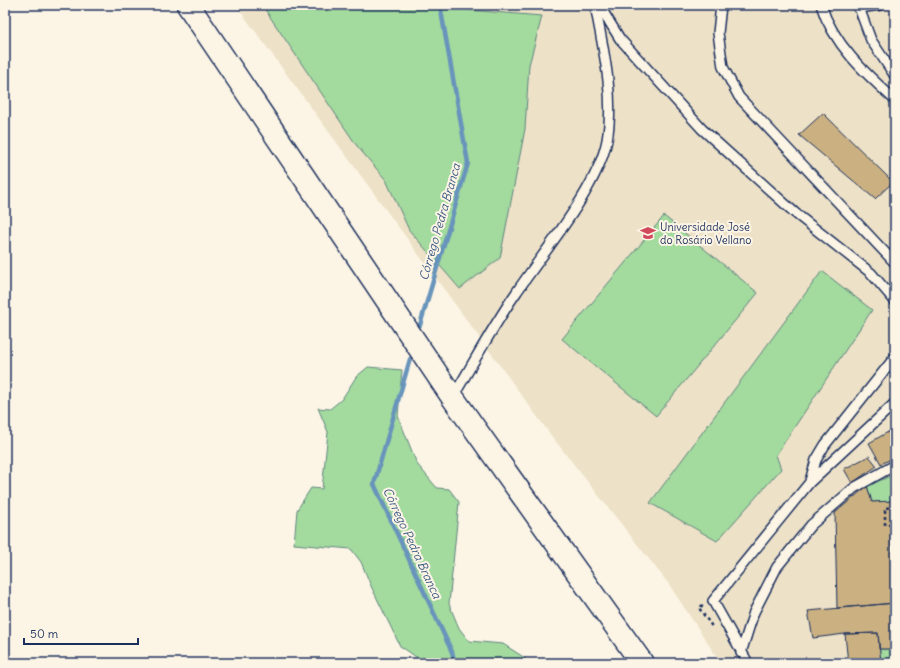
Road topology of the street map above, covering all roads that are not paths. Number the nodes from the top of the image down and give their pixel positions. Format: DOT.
graph roads {
  1 [pos="188,5"];
  2 [pos="595,5"];
  3 [pos="599,5"];
  4 [pos="721,5"];
  5 [pos="821,5"];
  6 [pos="881,5"];
  7 [pos="858,7"];
  8 [pos="895,76"];
  9 [pos="895,100"];
  10 [pos="895,263"];
  11 [pos="895,301"];
  12 [pos="895,357"];
  13 [pos="453,398"];
  14 [pos="895,402"];
  15 [pos="895,465"];
  16 [pos="810,482"];
  17 [pos="741,653"];
  18 [pos="642,663"];
  19 [pos="748,663"];
  1 -- 13 [label="highway"];
  2 -- 13 [label="lane"];
  3 -- 11 [label="lane"];
  4 -- 10 [label="lane"];
  5 -- 9 [label="lane"];
  6 -- 7 [label="lane"];
  7 -- 8 [label="lane"];
  12 -- 16 [label="lane"];
  13 -- 18 [label="highway"];
  14 -- 16 [label="lane"];
  15 -- 17 [label="lane"];
  16 -- 17 [label="lane"];
  17 -- 19 [label="lane"];
}
